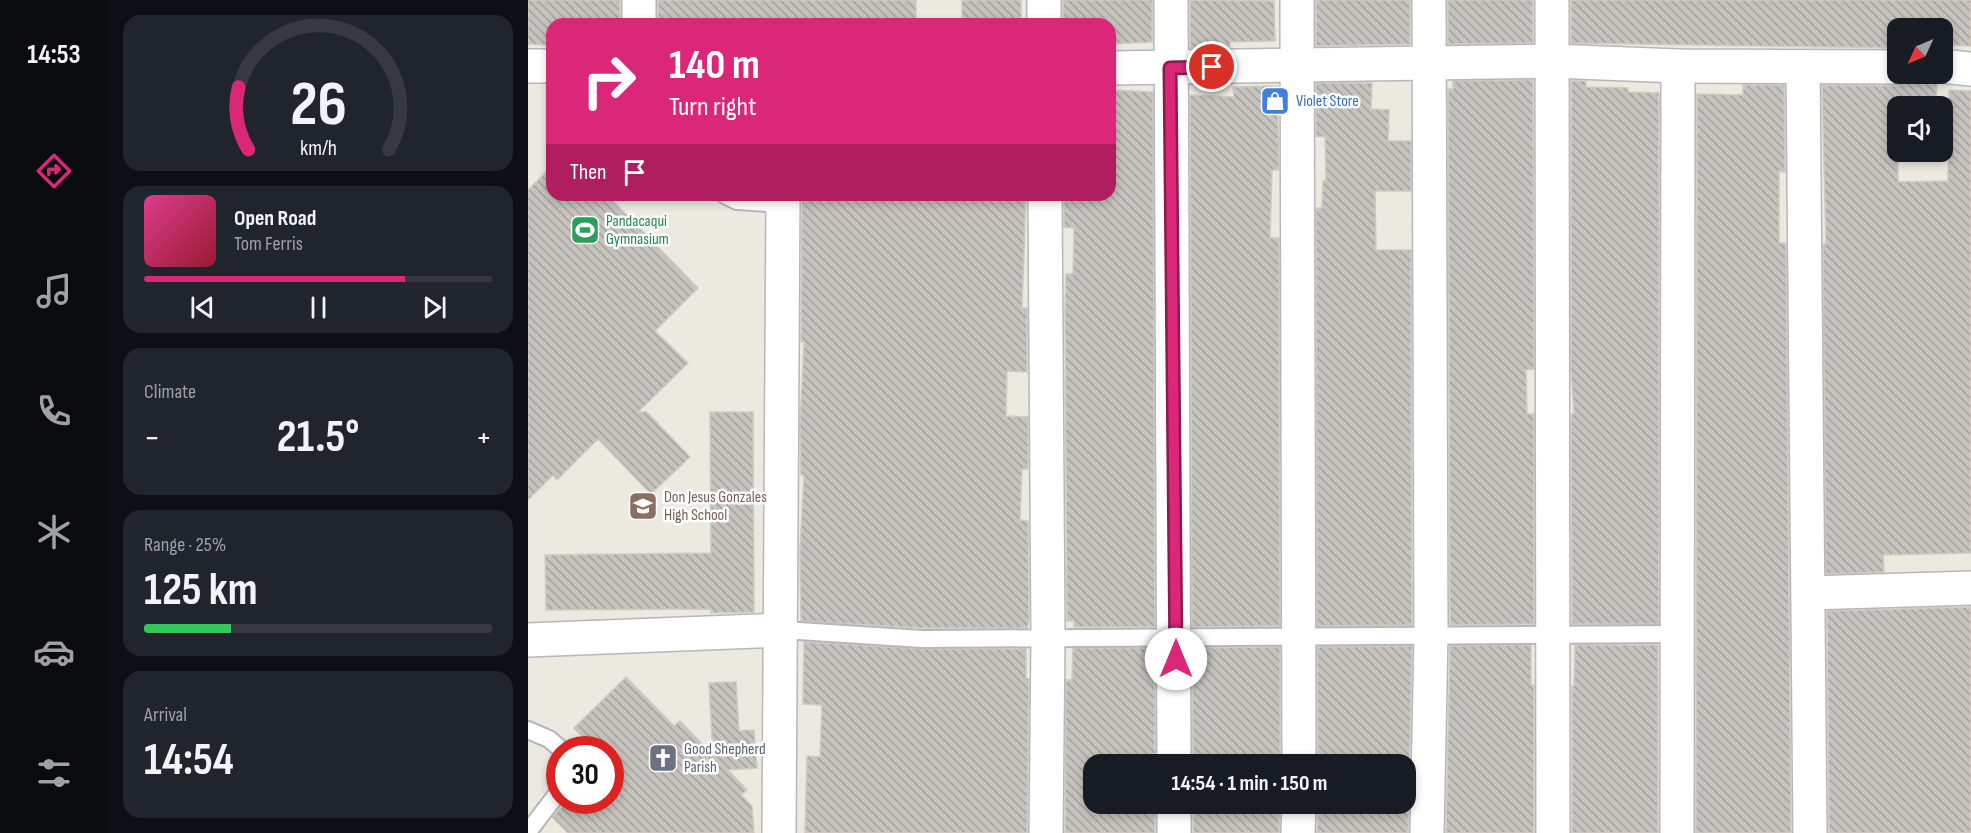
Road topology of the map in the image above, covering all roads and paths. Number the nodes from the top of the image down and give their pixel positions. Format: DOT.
graph roads {
  1 [pos="639,0"];
  2 [pos="1044,0"];
  3 [pos="1171,0"];
  4 [pos="1297,0"];
  5 [pos="1429,0"];
  6 [pos="1552,0"];
  7 [pos="639,18"];
  8 [pos="1044,18"];
  9 [pos="1552,61"];
  10 [pos="1429,64"];
  11 [pos="1296,65"];
  12 [pos="528,66"];
  13 [pos="546,66"];
  14 [pos="1678,66"];
  15 [pos="1803,67"];
  16 [pos="1887,67"];
  17 [pos="1953,67"];
  18 [pos="1116,68"];
  19 [pos="1170,68"];
  20 [pos="1971,69"];
  21 [pos="783,201"];
  22 [pos="1045,201"];
  23 [pos="1971,588"];
  24 [pos="1809,593"];
  25 [pos="783,630"];
  26 [pos="1676,634"];
  27 [pos="1431,635"];
  28 [pos="1553,635"];
  29 [pos="1048,637"];
  30 [pos="1300,637"];
  31 [pos="1176,638"];
  32 [pos="528,640"];
  33 [pos="528,730"];
  34 [pos="546,738"];
  35 [pos="1174,754"];
  36 [pos="1299,754"];
  37 [pos="546,808"];
  38 [pos="1174,814"];
  39 [pos="1299,814"];
  40 [pos="528,830"];
  41 [pos="779,833"];
  42 [pos="1046,833"];
  43 [pos="1174,833"];
  44 [pos="1298,833"];
  45 [pos="1427,833"];
  46 [pos="1553,833"];
  47 [pos="1677,833"];
  48 [pos="1810,833"];
  1 -- 7 [label="street"];
  2 -- 8 [label="street"];
  3 -- 19 [label="street"];
  4 -- 11 [label="street"];
  5 -- 10 [label="street"];
  6 -- 9 [label="street"];
  9 -- 10 [label="street"];
  9 -- 14 [label="street"];
  9 -- 28 [label="street"];
  10 -- 11 [label="street"];
  10 -- 27 [label="street"];
  11 -- 19 [label="street"];
  11 -- 30 [label="street"];
  12 -- 13 [label="street"];
  14 -- 15 [label="street"];
  14 -- 26 [label="street"];
  15 -- 16 [label="street"];
  15 -- 24 [label="street"];
  17 -- 20 [label="street"];
  18 -- 19 [label="street"];
  19 -- 31 [label="street"];
  21 -- 25 [label="street"];
  22 -- 29 [label="street"];
  23 -- 24 [label="street"];
  24 -- 48 [label="street"];
  25 -- 29 [label="lane"];
  25 -- 32 [label="street"];
  25 -- 41 [label="street"];
  26 -- 28 [label="lane"];
  26 -- 47 [label="street"];
  27 -- 28 [label="lane"];
  27 -- 30 [label="lane"];
  27 -- 45 [label="street"];
  28 -- 46 [label="street"];
  29 -- 31 [label="lane"];
  29 -- 42 [label="street"];
  30 -- 31 [label="lane"];
  30 -- 36 [label="street"];
  31 -- 35 [label="street"];
  33 -- 34 [label="lane"];
  37 -- 40 [label="lane"];
  38 -- 43 [label="street"];
  39 -- 44 [label="street"];
}
